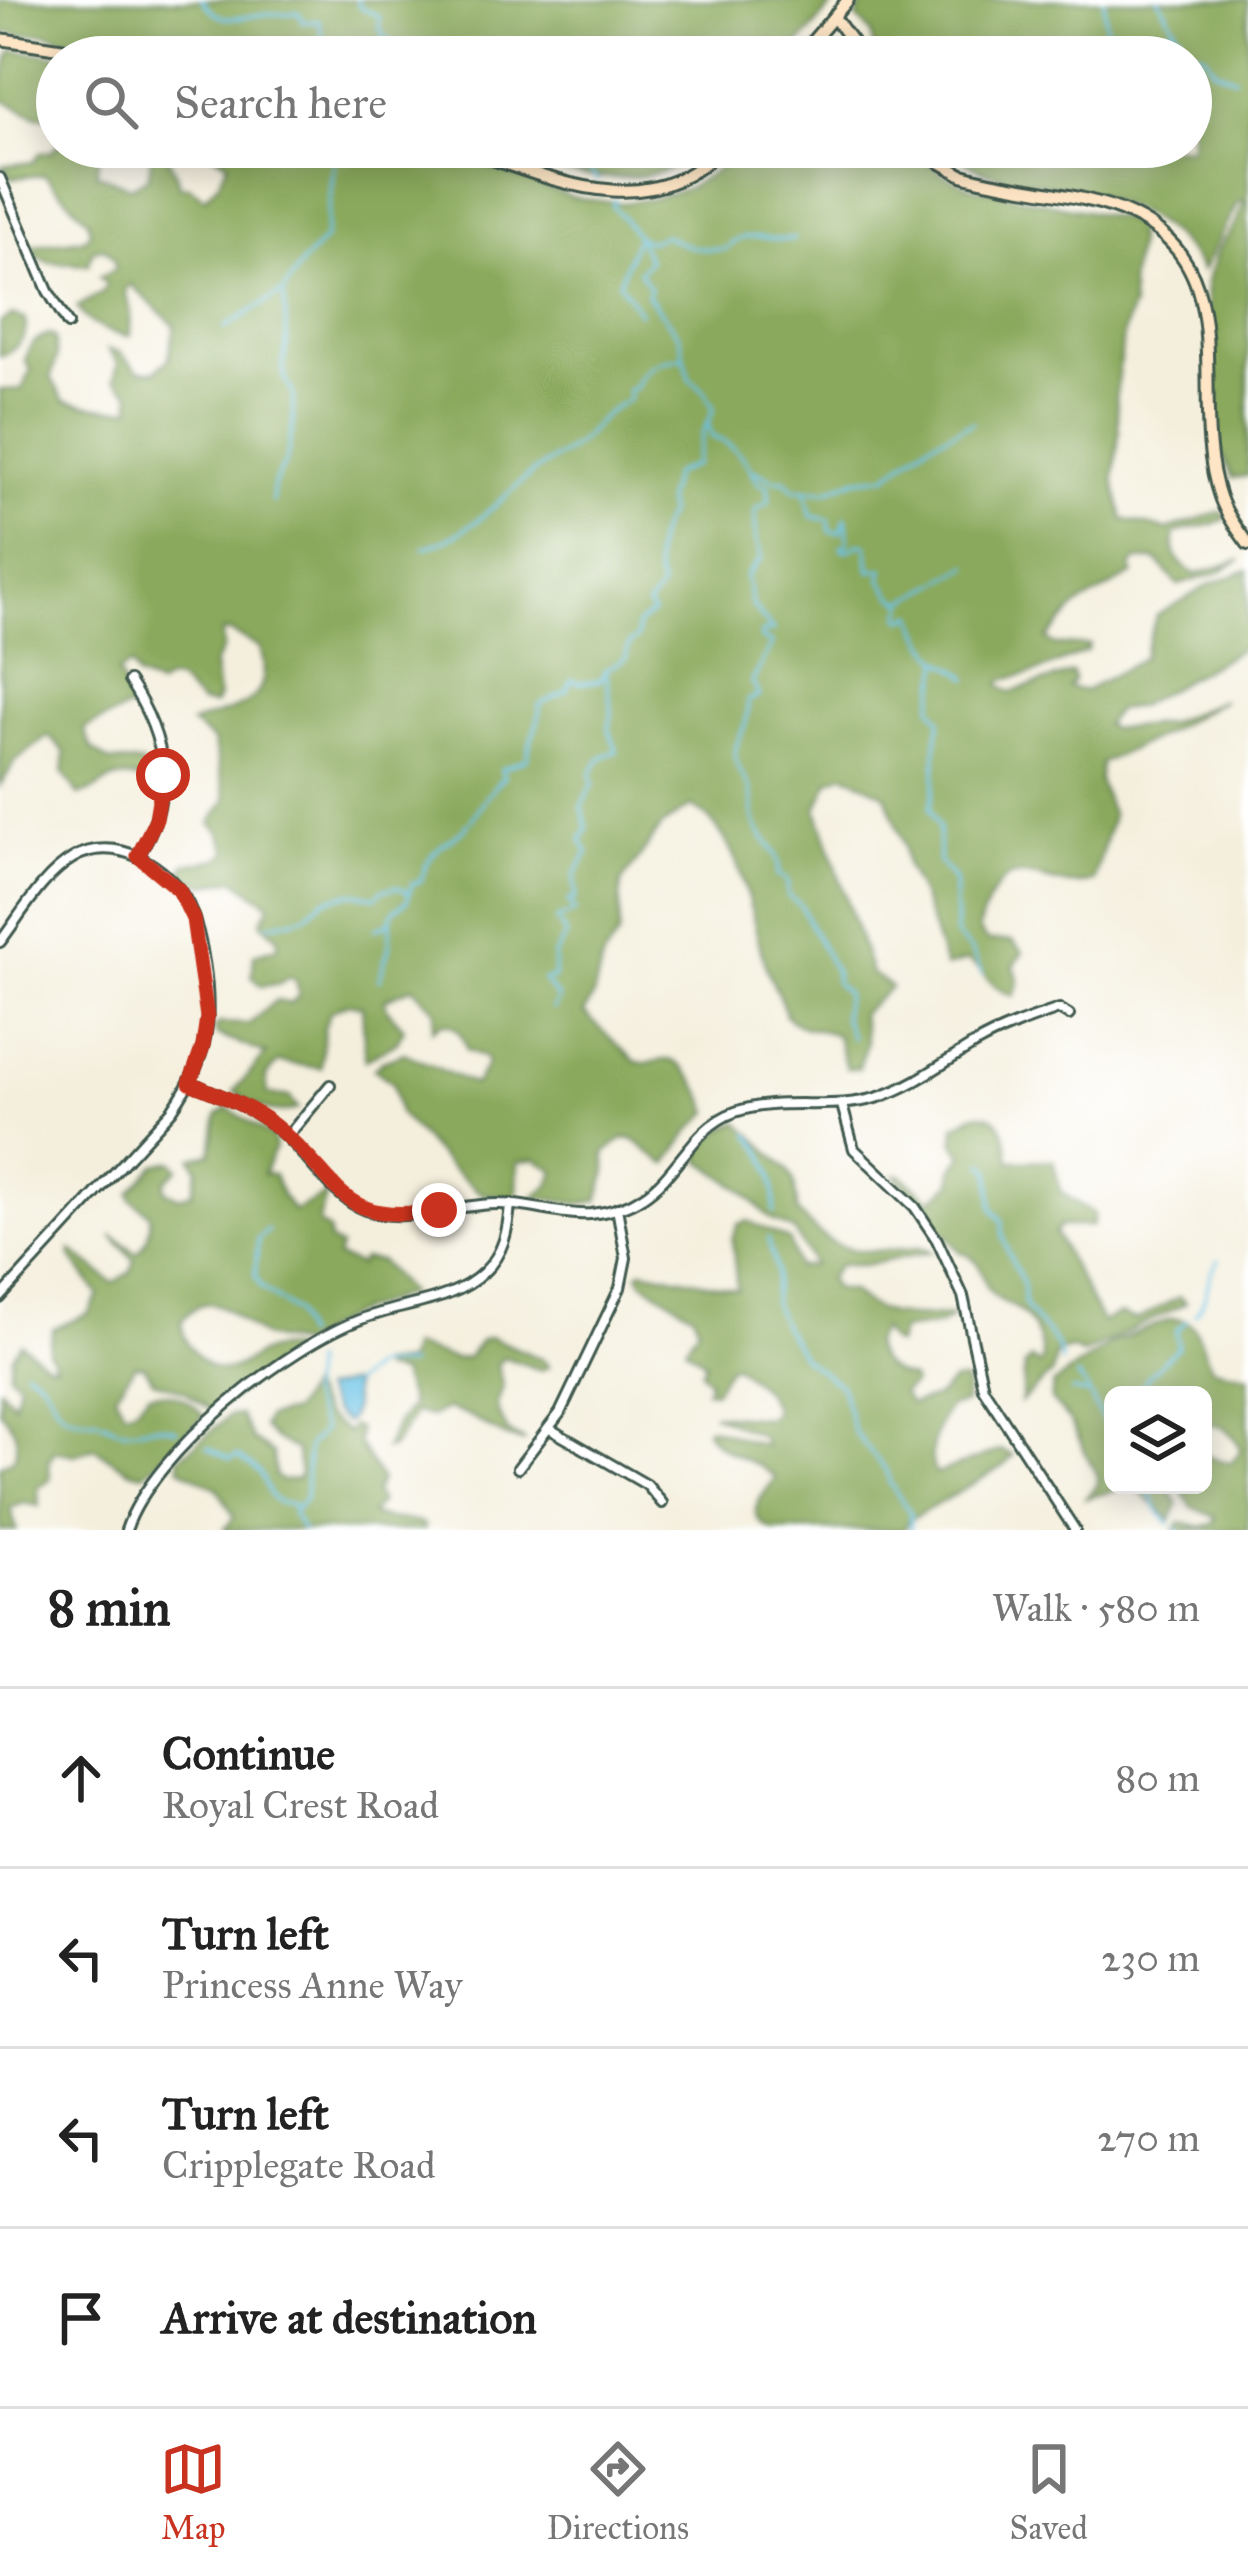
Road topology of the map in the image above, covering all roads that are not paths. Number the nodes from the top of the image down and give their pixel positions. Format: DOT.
graph roads {
  1 [pos="848,0"];
  2 [pos="834,16"];
  3 [pos="817,36"];
  4 [pos="848,36"];
  5 [pos="0,39"];
  6 [pos="36,44"];
  7 [pos="527,168"];
  8 [pos="701,168"];
  9 [pos="950,168"];
  10 [pos="0,178"];
  11 [pos="68,324"];
  12 [pos="1248,544"];
  13 [pos="129,681"];
  14 [pos="138,856"];
  15 [pos="0,942"];
  16 [pos="1069,1015"];
  17 [pos="190,1083"];
  18 [pos="330,1085"];
  19 [pos="842,1105"];
  20 [pos="287,1137"];
  21 [pos="510,1204"];
  22 [pos="617,1208"];
  23 [pos="0,1298"];
  24 [pos="550,1429"];
  25 [pos="518,1468"];
  26 [pos="662,1503"];
  27 [pos="126,1530"];
  28 [pos="1076,1530"];
  1 -- 2 [label="street"];
  2 -- 3 [label="street"];
  2 -- 4 [label="street"];
  5 -- 6 [label="street"];
  7 -- 8 [label="street"];
  9 -- 12 [label="street"];
  10 -- 11 [label="street"];
  13 -- 14 [label="street"];
  14 -- 15 [label="street"];
  14 -- 17 [label="street"];
  16 -- 19 [label="street"];
  17 -- 20 [label="street"];
  17 -- 23 [label="street"];
  18 -- 20 [label="street"];
  19 -- 22 [label="street"];
  19 -- 28 [label="street"];
  20 -- 21 [label="street"];
  21 -- 22 [label="street"];
  21 -- 27 [label="street"];
  22 -- 24 [label="street"];
  24 -- 25 [label="street"];
  24 -- 26 [label="street"];
}
